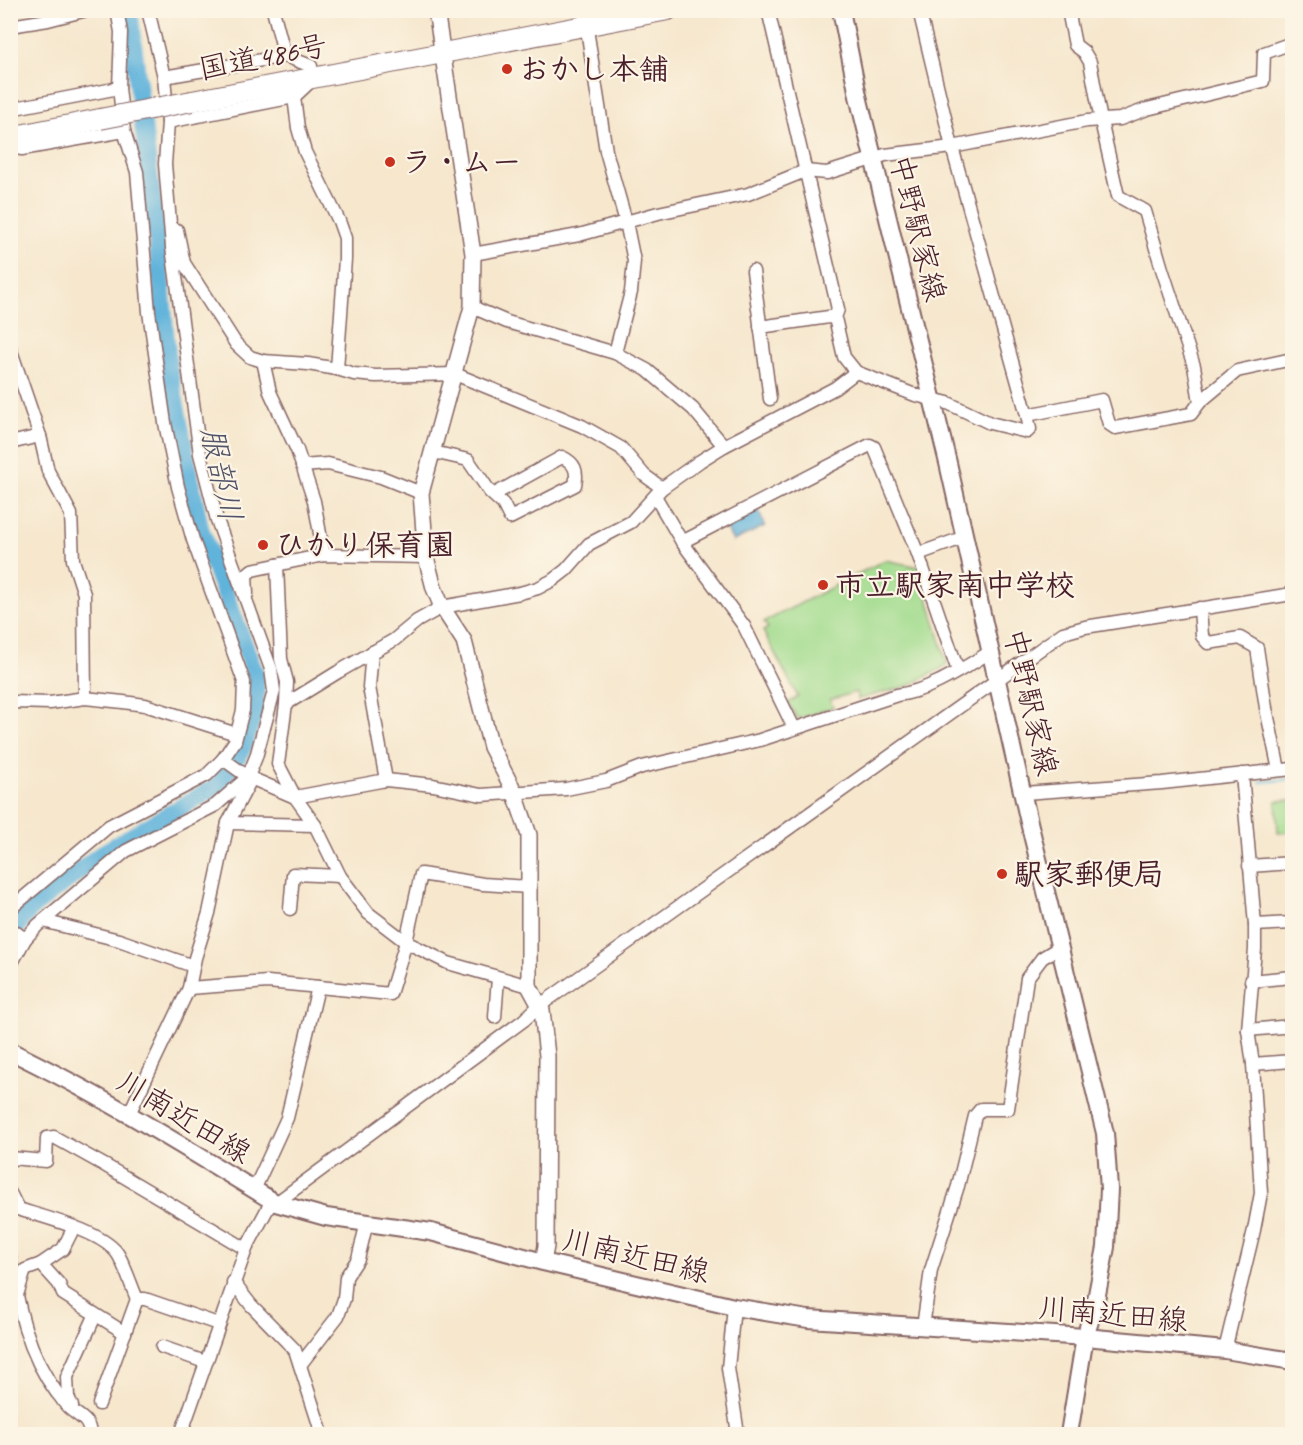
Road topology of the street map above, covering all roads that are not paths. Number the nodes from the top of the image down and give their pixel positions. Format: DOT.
graph roads {
  1 [pos="87,10"];
  2 [pos="117,10"];
  3 [pos="148,10"];
  4 [pos="273,10"];
  5 [pos="436,10"];
  6 [pos="668,10"];
  7 [pos="768,10"];
  8 [pos="841,10"];
  9 [pos="919,10"];
  10 [pos="1068,10"];
  11 [pos="587,15"];
  12 [pos="10,26"];
  13 [pos="1293,43"];
  14 [pos="442,47"];
  15 [pos="285,56"];
  16 [pos="313,72"];
  17 [pos="164,77"];
  18 [pos="120,88"];
  19 [pos="294,97"];
  20 [pos="10,109"];
  21 [pos="99,114"];
  22 [pos="168,122"];
  23 [pos="1101,122"];
  24 [pos="10,124"];
  25 [pos="124,131"];
  26 [pos="10,137"];
  27 [pos="10,147"];
  28 [pos="952,147"];
  29 [pos="873,158"];
  30 [pos="804,171"];
  31 [pos="169,208"];
  32 [pos="626,222"];
  33 [pos="473,254"];
  34 [pos="753,271"];
  35 [pos="472,307"];
  36 [pos="835,318"];
  37 [pos="760,327"];
  38 [pos="10,348"];
  39 [pos="615,353"];
  40 [pos="1293,359"];
  41 [pos="263,361"];
  42 [pos="337,369"];
  43 [pos="856,372"];
  44 [pos="455,374"];
  45 [pos="932,398"];
  46 [pos="770,399"];
  47 [pos="1200,402"];
  48 [pos="1027,415"];
  49 [pos="40,436"];
  50 [pos="10,442"];
  51 [pos="724,446"];
  52 [pos="433,452"];
  53 [pos="302,466"];
  54 [pos="658,492"];
  55 [pos="421,493"];
  56 [pos="494,495"];
  57 [pos="965,537"];
  58 [pos="682,542"];
  59 [pos="918,554"];
  60 [pos="324,555"];
  61 [pos="426,557"];
  62 [pos="277,565"];
  63 [pos="1293,594"];
  64 [pos="247,605"];
  65 [pos="442,607"];
  66 [pos="1200,608"];
  67 [pos="992,651"];
  68 [pos="372,652"];
  69 [pos="958,671"];
  70 [pos="997,674"];
  71 [pos="85,698"];
  72 [pos="10,702"];
  73 [pos="286,704"];
  74 [pos="243,710"];
  75 [pos="794,728"];
  76 [pos="230,732"];
  77 [pos="223,759"];
  78 [pos="1293,769"];
  79 [pos="1279,770"];
  80 [pos="1242,774"];
  81 [pos="246,775"];
  82 [pos="386,780"];
  83 [pos="514,791"];
  84 [pos="1024,793"];
  85 [pos="295,797"];
  86 [pos="228,823"];
  87 [pos="315,825"];
  88 [pos="1293,863"];
  89 [pos="1249,866"];
  90 [pos="340,876"];
  91 [pos="529,887"];
  92 [pos="10,909"];
  93 [pos="290,909"];
  94 [pos="43,921"];
  95 [pos="1293,923"];
  96 [pos="1255,926"];
  97 [pos="10,928"];
  98 [pos="24,938"];
  99 [pos="406,942"];
  100 [pos="1060,947"];
  101 [pos="10,966"];
  102 [pos="193,966"];
  103 [pos="1293,977"];
  104 [pos="498,978"];
  105 [pos="1251,981"];
  106 [pos="529,986"];
  107 [pos="318,987"];
  108 [pos="189,988"];
  109 [pos="539,1006"];
  110 [pos="495,1017"];
  111 [pos="1293,1026"];
  112 [pos="1248,1030"];
  113 [pos="10,1051"];
  114 [pos="1293,1061"];
  115 [pos="1253,1064"];
  116 [pos="129,1114"];
  117 [pos="10,1161"];
  118 [pos="254,1190"];
  119 [pos="10,1193"];
  120 [pos="276,1203"];
  121 [pos="367,1222"];
  122 [pos="74,1227"];
  123 [pos="246,1248"];
  124 [pos="10,1258"];
  125 [pos="543,1262"];
  126 [pos="41,1264"];
  127 [pos="233,1282"];
  128 [pos="17,1298"];
  129 [pos="137,1299"];
  130 [pos="734,1307"];
  131 [pos="95,1316"];
  132 [pos="218,1324"];
  133 [pos="923,1327"];
  134 [pos="124,1333"];
  135 [pos="1085,1337"];
  136 [pos="162,1347"];
  137 [pos="1225,1350"];
  138 [pos="1293,1361"];
  139 [pos="205,1362"];
  140 [pos="300,1365"];
  141 [pos="99,1404"];
  142 [pos="73,1412"];
  143 [pos="90,1434"];
  144 [pos="181,1434"];
  145 [pos="322,1434"];
  146 [pos="738,1434"];
  147 [pos="1069,1434"];
  1 -- 12 [label="street"];
  2 -- 18 [label="street"];
  3 -- 17 [label="street"];
  4 -- 15 [label="street"];
  5 -- 14 [label="street"];
  6 -- 11 [label="highway, 国道486号"];
  7 -- 30 [label="street"];
  8 -- 29 [label="main road, 中野駅家線"];
  9 -- 28 [label="street"];
  10 -- 23 [label="street"];
  11 -- 14 [label="highway, 国道486号"];
  11 -- 32 [label="street"];
  13 -- 23 [label="street"];
  14 -- 16 [label="highway, 国道486号"];
  14 -- 33 [label="street"];
  15 -- 16 [label="street"];
  15 -- 17 [label="street"];
  16 -- 19 [label="street"];
  16 -- 21 [label="highway, 国道486号"];
  17 -- 22 [label="street"];
  18 -- 20 [label="street"];
  18 -- 25 [label="street"];
  19 -- 22 [label="street"];
  19 -- 42 [label="street"];
  21 -- 24 [label="highway, 国道486号"];
  21 -- 26 [label="highway, 国道486号"];
  22 -- 31 [label="street"];
  23 -- 28 [label="street"];
  23 -- 47 [label="street"];
  25 -- 27 [label="street"];
  25 -- 74 [label="street"];
  28 -- 29 [label="street"];
  28 -- 48 [label="street"];
  29 -- 30 [label="street"];
  29 -- 45 [label="main road, 中野駅家線"];
  30 -- 32 [label="street"];
  30 -- 36 [label="street"];
  31 -- 41 [label="street"];
  31 -- 64 [label="street"];
  32 -- 33 [label="street"];
  32 -- 39 [label="street"];
  33 -- 35 [label="street"];
  34 -- 37 [label="street"];
  35 -- 39 [label="street"];
  35 -- 44 [label="street"];
  36 -- 37 [label="street"];
  36 -- 43 [label="street"];
  37 -- 46 [label="street"];
  38 -- 49 [label="street"];
  39 -- 51 [label="street"];
  40 -- 47 [label="street"];
  41 -- 42 [label="street"];
  41 -- 53 [label="street"];
  42 -- 44 [label="street"];
  43 -- 45 [label="street"];
  43 -- 51 [label="street"];
  44 -- 52 [label="street"];
  44 -- 54 [label="street"];
  45 -- 48 [label="street"];
  45 -- 57 [label="main road, 中野駅家線"];
  47 -- 48 [label="street"];
  49 -- 50 [label="street"];
  49 -- 71 [label="street"];
  51 -- 54 [label="street"];
  52 -- 55 [label="street"];
  52 -- 56 [label="street"];
  53 -- 55 [label="street"];
  53 -- 60 [label="street"];
  54 -- 58 [label="street"];
  54 -- 65 [label="street"];
  55 -- 61 [label="street"];
  56 -- 56 [label="street"];
  57 -- 59 [label="street"];
  57 -- 67 [label="main road, 中野駅家線"];
  58 -- 59 [label="street"];
  58 -- 75 [label="street"];
  59 -- 69 [label="street"];
  60 -- 61 [label="street"];
  60 -- 62 [label="street"];
  61 -- 65 [label="street"];
  62 -- 64 [label="street"];
  62 -- 73 [label="street"];
  63 -- 66 [label="street"];
  64 -- 81 [label="street"];
  65 -- 68 [label="street"];
  65 -- 83 [label="street"];
  66 -- 70 [label="street"];
  66 -- 79 [label="street"];
  67 -- 69 [label="street"];
  67 -- 70 [label="main road, 中野駅家線"];
  68 -- 73 [label="street"];
  68 -- 82 [label="street"];
  69 -- 75 [label="street"];
  70 -- 84 [label="main road, 中野駅家線"];
  70 -- 109 [label="street"];
  71 -- 72 [label="street"];
  71 -- 76 [label="street"];
  73 -- 85 [label="street"];
  74 -- 76 [label="street"];
  74 -- 77 [label="street"];
  75 -- 83 [label="street"];
  76 -- 77 [label="street"];
  77 -- 81 [label="street"];
  77 -- 92 [label="street"];
  78 -- 79 [label="street"];
  79 -- 80 [label="street"];
  80 -- 84 [label="street"];
  80 -- 89 [label="street"];
  81 -- 85 [label="street"];
  81 -- 86 [label="street"];
  81 -- 94 [label="street"];
  82 -- 83 [label="street"];
  82 -- 85 [label="street"];
  83 -- 91 [label="street"];
  84 -- 100 [label="main road, 中野駅家線"];
  85 -- 87 [label="street"];
  86 -- 87 [label="street"];
  86 -- 102 [label="street"];
  87 -- 90 [label="street"];
  88 -- 89 [label="street"];
  89 -- 96 [label="street"];
  90 -- 93 [label="street"];
  90 -- 99 [label="street"];
  91 -- 99 [label="street"];
  91 -- 106 [label="street"];
  94 -- 98 [label="street"];
  94 -- 102 [label="street"];
  95 -- 96 [label="street"];
  96 -- 105 [label="street"];
  97 -- 98 [label="street"];
  98 -- 101 [label="street"];
  99 -- 104 [label="street"];
  99 -- 107 [label="street"];
  100 -- 133 [label="street"];
  100 -- 135 [label="main road, 中野駅家線"];
  102 -- 108 [label="street"];
  103 -- 105 [label="street"];
  104 -- 106 [label="street"];
  104 -- 110 [label="street"];
  105 -- 112 [label="street"];
  106 -- 109 [label="street"];
  107 -- 108 [label="street"];
  107 -- 118 [label="street"];
  108 -- 116 [label="street"];
  109 -- 120 [label="street"];
  109 -- 125 [label="street"];
  111 -- 112 [label="street"];
  112 -- 115 [label="street"];
  113 -- 116 [label="main road, 川南近田線"];
  114 -- 115 [label="street"];
  115 -- 137 [label="street"];
  116 -- 118 [label="main road, 川南近田線"];
  117 -- 123 [label="street"];
  118 -- 120 [label="main road, 川南近田線"];
  119 -- 122 [label="street"];
  120 -- 121 [label="main road, 川南近田線"];
  120 -- 123 [label="street"];
  121 -- 125 [label="main road, 川南近田線"];
  121 -- 140 [label="street"];
  122 -- 126 [label="street"];
  122 -- 129 [label="street"];
  123 -- 127 [label="street"];
  124 -- 128 [label="street"];
  125 -- 130 [label="main road, 川南近田線"];
  126 -- 128 [label="street"];
  126 -- 131 [label="street"];
  127 -- 132 [label="street"];
  127 -- 140 [label="street"];
  128 -- 142 [label="street"];
  129 -- 132 [label="street"];
  129 -- 134 [label="street"];
  130 -- 133 [label="main road, 川南近田線"];
  130 -- 146 [label="street"];
  131 -- 134 [label="street"];
  131 -- 142 [label="street"];
  132 -- 139 [label="street"];
  133 -- 135 [label="main road, 川南近田線"];
  134 -- 141 [label="street"];
  135 -- 137 [label="main road, 川南近田線"];
  135 -- 147 [label="main road, 中野駅家線"];
  136 -- 139 [label="street"];
  137 -- 138 [label="main road, 川南近田線"];
  139 -- 144 [label="street"];
  140 -- 145 [label="street"];
  142 -- 143 [label="street"];
}
